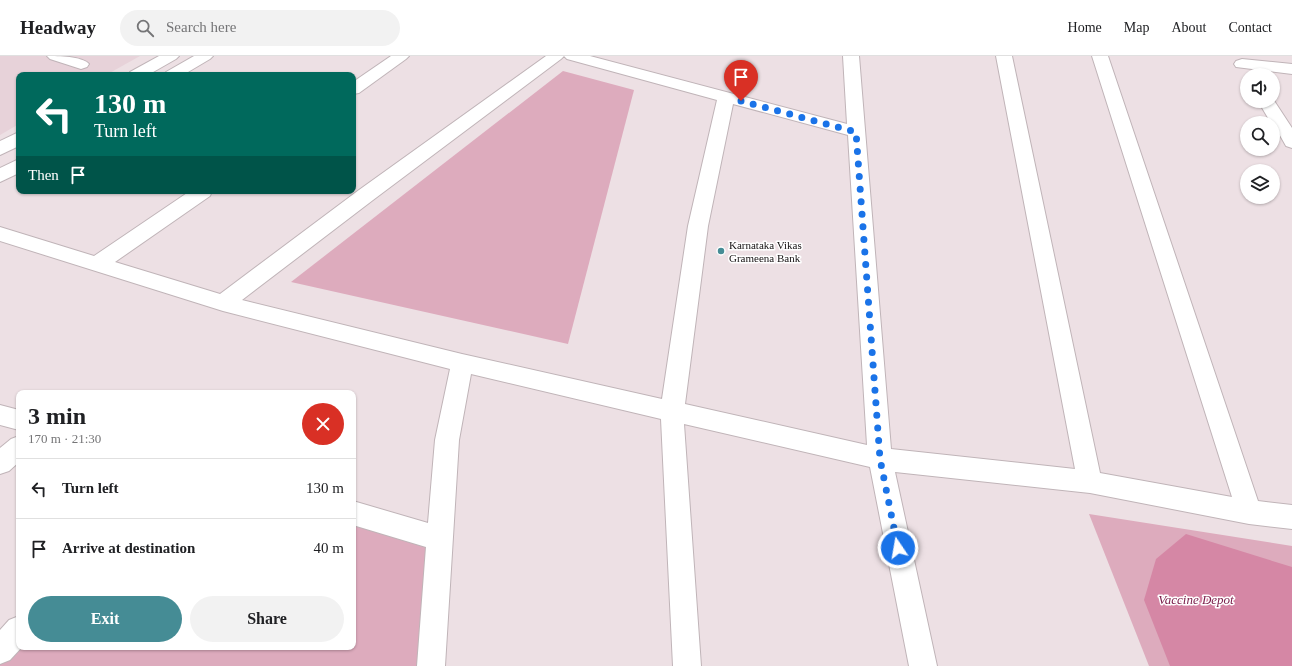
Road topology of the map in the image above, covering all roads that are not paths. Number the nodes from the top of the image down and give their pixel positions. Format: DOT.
graph roads {
  1 [pos="55,56"];
  2 [pos="171,56"];
  3 [pos="205,56"];
  4 [pos="401,56"];
  5 [pos="556,56"];
  6 [pos="572,56"];
  7 [pos="851,56"];
  8 [pos="1004,56"];
  9 [pos="1100,56"];
  10 [pos="81,64"];
  11 [pos="1243,65"];
  12 [pos="1292,69"];
  13 [pos="142,72"];
  14 [pos="177,72"];
  15 [pos="356,87"];
  16 [pos="726,97"];
  17 [pos="1270,108"];
  18 [pos="856,132"];
  19 [pos="16,140"];
  20 [pos="1292,142"];
  21 [pos="0,149"];
  22 [pos="16,167"];
  23 [pos="0,176"];
  24 [pos="199,194"];
  25 [pos="0,234"];
  26 [pos="98,264"];
  27 [pos="223,302"];
  28 [pos="462,363"];
  29 [pos="672,412"];
  30 [pos="0,415"];
  31 [pos="16,419"];
  32 [pos="16,450"];
  33 [pos="880,459"];
  34 [pos="0,463"];
  35 [pos="1090,482"];
  36 [pos="1249,512"];
  37 [pos="356,514"];
  38 [pos="1292,517"];
  39 [pos="439,538"];
  40 [pos="16,633"];
  41 [pos="0,650"];
  42 [pos="431,666"];
  43 [pos="687,666"];
  44 [pos="923,666"];
  1 -- 10 [label="street"];
  2 -- 13 [label="street"];
  3 -- 14 [label="street"];
  4 -- 15 [label="street"];
  5 -- 27 [label="street"];
  6 -- 16 [label="street"];
  7 -- 18 [label="street"];
  8 -- 35 [label="street"];
  9 -- 36 [label="street"];
  11 -- 12 [label="street"];
  16 -- 18 [label="street"];
  16 -- 29 [label="street"];
  17 -- 20 [label="street"];
  18 -- 33 [label="street"];
  19 -- 21 [label="street"];
  22 -- 23 [label="street"];
  24 -- 26 [label="street"];
  25 -- 26 [label="street"];
  26 -- 27 [label="street"];
  27 -- 28 [label="street"];
  28 -- 29 [label="street"];
  28 -- 39 [label="street"];
  29 -- 33 [label="street"];
  29 -- 43 [label="street"];
  30 -- 31 [label="street"];
  32 -- 34 [label="street"];
  33 -- 35 [label="street"];
  33 -- 44 [label="street"];
  35 -- 36 [label="street"];
  36 -- 38 [label="street"];
  37 -- 39 [label="street"];
  39 -- 42 [label="street"];
  40 -- 41 [label="street"];
}
